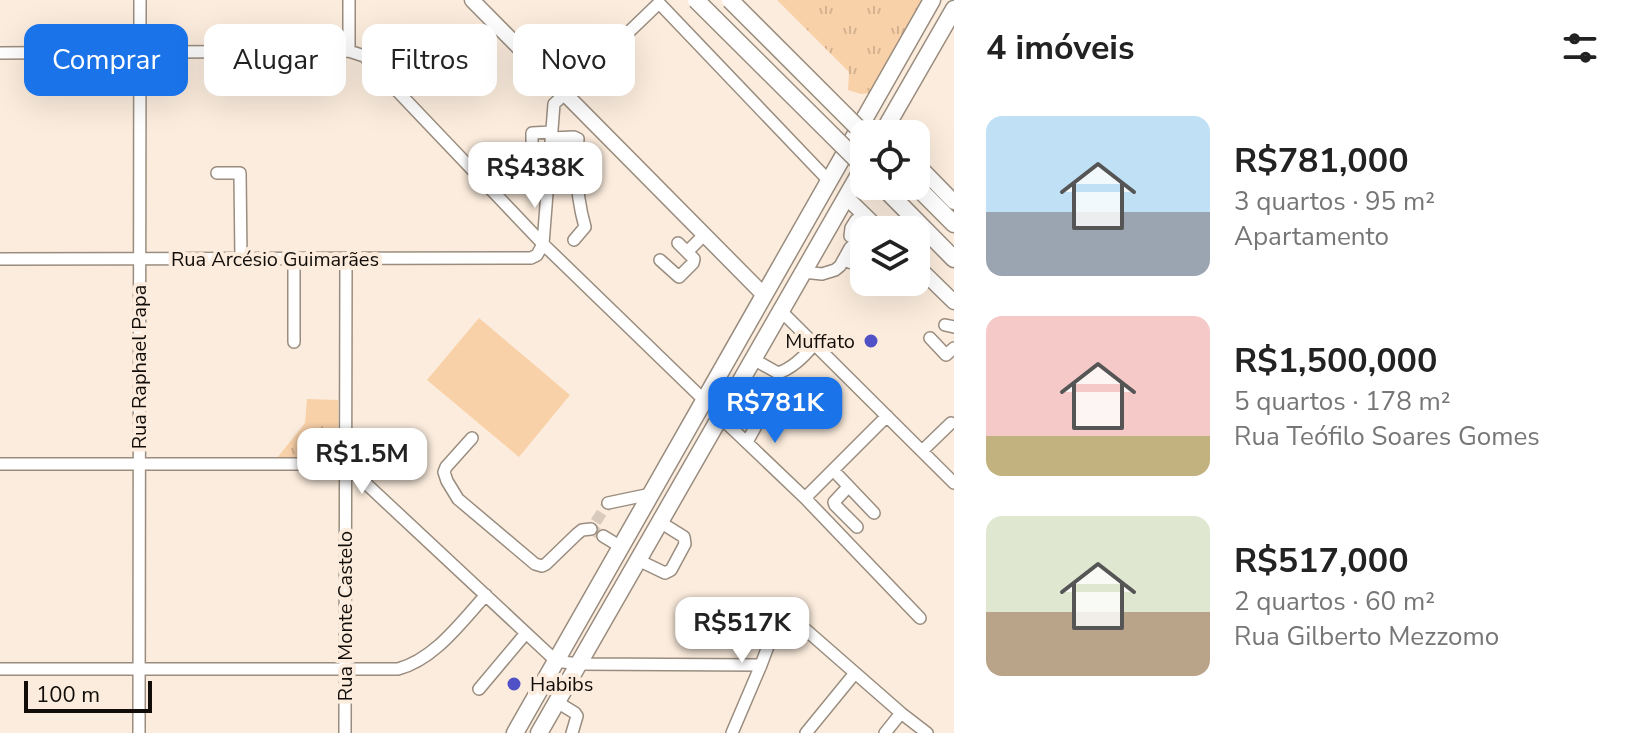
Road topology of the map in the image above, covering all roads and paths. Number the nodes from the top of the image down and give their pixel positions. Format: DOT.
graph roads {
  1 [pos="140,0"];
  2 [pos="349,0"];
  3 [pos="472,0"];
  4 [pos="696,0"];
  5 [pos="730,0"];
  6 [pos="932,0"];
  7 [pos="952,16"];
  8 [pos="140,24"];
  9 [pos="635,26"];
  10 [pos="513,41"];
  11 [pos="349,51"];
  12 [pos="188,52"];
  13 [pos="0,53"];
  14 [pos="24,53"];
  15 [pos="140,96"];
  16 [pos="562,96"];
  17 [pos="568,96"];
  18 [pos="850,120"];
  19 [pos="892,120"];
  20 [pos="551,135"];
  21 [pos="850,153"];
  22 [pos="217,173"];
  23 [pos="930,177"];
  24 [pos="829,181"];
  25 [pos="532,185"];
  26 [pos="850,190"];
  27 [pos="846,197"];
  28 [pos="896,200"];
  29 [pos="930,200"];
  30 [pos="954,202"];
  31 [pos="854,216"];
  32 [pos="954,224"];
  33 [pos="705,234"];
  34 [pos="574,240"];
  35 [pos="678,243"];
  36 [pos="543,244"];
  37 [pos="850,247"];
  38 [pos="850,248"];
  39 [pos="687,252"];
  40 [pos="0,259"];
  41 [pos="140,259"];
  42 [pos="241,259"];
  43 [pos="294,259"];
  44 [pos="346,259"];
  45 [pos="954,259"];
  46 [pos="660,260"];
  47 [pos="844,260"];
  48 [pos="850,262"];
  49 [pos="805,269"];
  50 [pos="930,279"];
  51 [pos="764,295"];
  52 [pos="954,302"];
  53 [pos="781,311"];
  54 [pos="930,338"];
  55 [pos="294,342"];
  56 [pos="815,343"];
  57 [pos="951,355"];
  58 [pos="753,359"];
  59 [pos="704,400"];
  60 [pos="767,406"];
  61 [pos="887,416"];
  62 [pos="720,417"];
  63 [pos="951,423"];
  64 [pos="472,438"];
  65 [pos="747,442"];
  66 [pos="922,451"];
  67 [pos="0,464"];
  68 [pos="139,464"];
  69 [pos="345,464"];
  70 [pos="833,470"];
  71 [pos="954,483"];
  72 [pos="848,487"];
  73 [pos="651,494"];
  74 [pos="805,498"];
  75 [pos="608,503"];
  76 [pos="874,513"];
  77 [pos="660,522"];
  78 [pos="857,527"];
  79 [pos="591,529"];
  80 [pos="603,536"];
  81 [pos="621,547"];
  82 [pos="638,560"];
  83 [pos="486,595"];
  84 [pos="920,618"];
  85 [pos="526,633"];
  86 [pos="556,661"];
  87 [pos="578,664"];
  88 [pos="761,665"];
  89 [pos="0,669"];
  90 [pos="139,669"];
  91 [pos="346,669"];
  92 [pos="855,673"];
  93 [pos="479,689"];
  94 [pos="557,702"];
  95 [pos="901,713"];
  96 [pos="139,733"];
  97 [pos="345,733"];
  98 [pos="515,733"];
  99 [pos="539,733"];
  100 [pos="572,733"];
  101 [pos="732,733"];
  102 [pos="806,733"];
  103 [pos="885,733"];
  104 [pos="927,733"];
  1 -- 8 [label="street, Rua Raphael Papa"];
  2 -- 11 [label="street"];
  3 -- 10 [label="main road"];
  4 -- 21 [label="highway, bridge"];
  5 -- 18 [label="highway, bridge"];
  6 -- 24 [label="highway"];
  7 -- 19 [label="highway"];
  9 -- 24 [label="street"];
  11 -- 12 [label="street"];
  11 -- 36 [label="street"];
  13 -- 14 [label="street"];
  15 -- 41 [label="street, Rua Raphael Papa"];
  16 -- 20 [label="street"];
  17 -- 33 [label="main road"];
  20 -- 25 [label="street"];
  20 -- 34 [label="street"];
  20 -- 36 [label="street"];
  22 -- 42 [label="street"];
  23 -- 30 [label="main road"];
  24 -- 51 [label="highway"];
  26 -- 27 [label="highway"];
  27 -- 31 [label="main road"];
  27 -- 49 [label="highway"];
  28 -- 45 [label="highway"];
  29 -- 32 [label="highway"];
  33 -- 39 [label="street"];
  33 -- 51 [label="main road"];
  35 -- 39 [label="street"];
  36 -- 44 [label="street, Rua Arcésio Guimarães"];
  36 -- 59 [label="street"];
  37 -- 49 [label="street"];
  38 -- 47 [label="street"];
  39 -- 46 [label="street"];
  40 -- 41 [label="street, Rua Arcésio Guimarães"];
  41 -- 42 [label="street, Rua Arcésio Guimarães"];
  41 -- 68 [label="street, Rua Raphael Papa"];
  42 -- 43 [label="street, Rua Arcésio Guimarães"];
  43 -- 44 [label="street, Rua Arcésio Guimarães"];
  43 -- 55 [label="street"];
  44 -- 69 [label="street, Rua Monte Castelo"];
  47 -- 48 [label="street"];
  47 -- 49 [label="street"];
  49 -- 53 [label="highway"];
  50 -- 52 [label="main road"];
  51 -- 59 [label="highway"];
  53 -- 56 [label="street"];
  53 -- 58 [label="highway"];
  54 -- 57 [label="street"];
  56 -- 58 [label="street"];
  56 -- 61 [label="street"];
  58 -- 62 [label="highway"];
  59 -- 73 [label="highway"];
  60 -- 65 [label="street"];
  61 -- 66 [label="street"];
  61 -- 70 [label="street"];
  62 -- 65 [label="street"];
  62 -- 77 [label="highway"];
  63 -- 66 [label="street"];
  64 -- 79 [label="street"];
  65 -- 74 [label="street"];
  66 -- 71 [label="street"];
  67 -- 68 [label="street"];
  68 -- 69 [label="street"];
  68 -- 90 [label="street, Rua Raphael Papa"];
  69 -- 83 [label="street"];
  69 -- 91 [label="street, Rua Monte Castelo"];
  70 -- 72 [label="street"];
  70 -- 74 [label="street"];
  72 -- 76 [label="street"];
  72 -- 78 [label="street"];
  73 -- 75 [label="street"];
  73 -- 81 [label="highway"];
  74 -- 84 [label="street"];
  77 -- 82 [label="highway"];
  77 -- 82 [label="street"];
  80 -- 81 [label="street"];
  81 -- 86 [label="highway"];
  82 -- 87 [label="highway"];
  83 -- 85 [label="street"];
  83 -- 91 [label="street"];
  85 -- 86 [label="street"];
  85 -- 93 [label="street"];
  86 -- 87 [label="street"];
  86 -- 98 [label="highway"];
  87 -- 88 [label="street"];
  87 -- 94 [label="highway"];
  88 -- 92 [label="street"];
  88 -- 101 [label="street"];
  89 -- 90 [label="street"];
  90 -- 91 [label="street"];
  90 -- 96 [label="street, Rua Raphael Papa"];
  91 -- 97 [label="street, Rua Monte Castelo"];
  92 -- 95 [label="street"];
  92 -- 102 [label="street"];
  94 -- 99 [label="highway"];
  94 -- 100 [label="street"];
  95 -- 103 [label="street"];
  95 -- 104 [label="street"];
}
